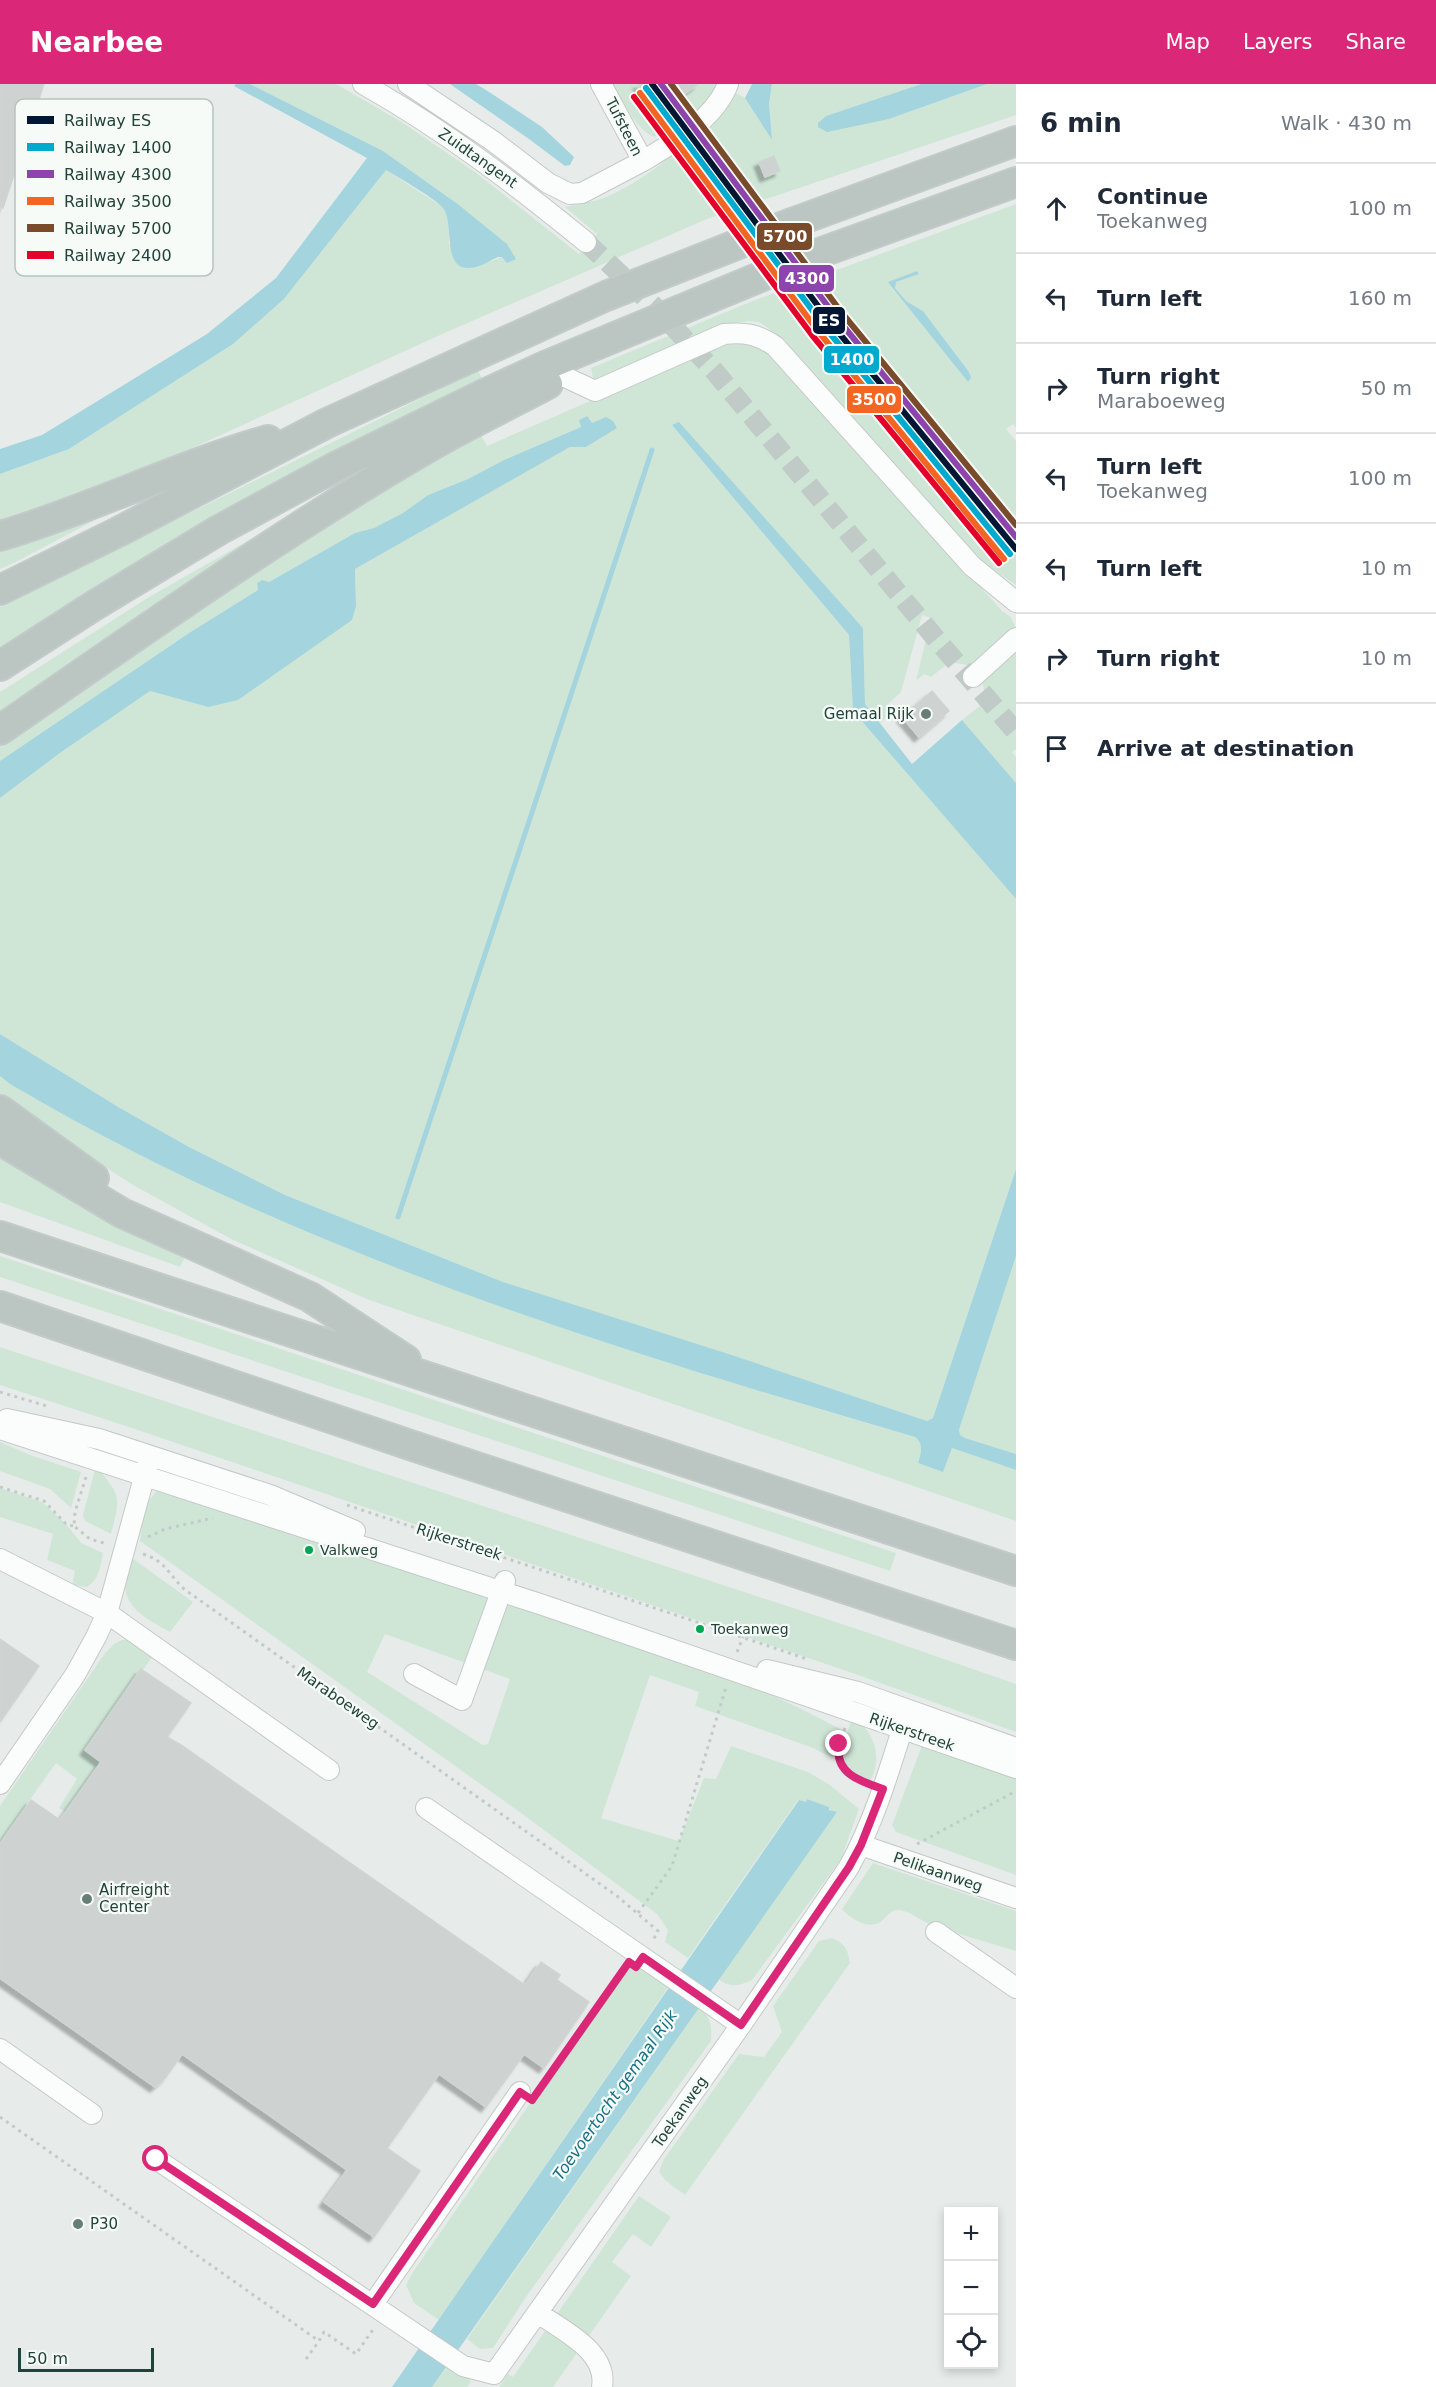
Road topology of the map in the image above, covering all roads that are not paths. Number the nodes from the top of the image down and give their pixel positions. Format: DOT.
graph roads {
  1 [pos="363,84"];
  2 [pos="408,84"];
  3 [pos="601,84"];
  4 [pos="728,84"];
  5 [pos="1016,141"];
  6 [pos="643,161"];
  7 [pos="1016,182"];
  8 [pos="586,242"];
  9 [pos="616,336"];
  10 [pos="563,376"];
  11 [pos="327,423"];
  12 [pos="0,536"];
  13 [pos="0,590"];
  14 [pos="1016,602"];
  15 [pos="1016,638"];
  16 [pos="0,666"];
  17 [pos="972,677"];
  18 [pos="0,730"];
  19 [pos="0,1110"];
  20 [pos="0,1140"];
  21 [pos="0,1236"];
  22 [pos="184,1242"];
  23 [pos="8,1310"];
  24 [pos="438,1381"];
  25 [pos="0,1417"];
  26 [pos="0,1429"];
  27 [pos="148,1466"];
  28 [pos="0,1559"];
  29 [pos="1016,1571"];
  30 [pos="503,1586"];
  31 [pos="106,1613"];
  32 [pos="1016,1645"];
  33 [pos="733,1664"];
  34 [pos="414,1674"];
  35 [pos="905,1720"];
  36 [pos="1016,1748"];
  37 [pos="1016,1768"];
  38 [pos="329,1770"];
  39 [pos="0,1784"];
  40 [pos="426,1808"];
  41 [pos="861,1845"];
  42 [pos="1016,1898"];
  43 [pos="936,1932"];
  44 [pos="1016,1988"];
  45 [pos="741,2025"];
  46 [pos="0,2049"];
  47 [pos="520,2092"];
  48 [pos="92,2114"];
  49 [pos="156,2159"];
  50 [pos="379,2308"];
  51 [pos="538,2313"];
  52 [pos="490,2380"];
  53 [pos="603,2387"];
  1 -- 8 [label="street, Zuidtangent"];
  2 -- 6 [label="street, Tufsteen"];
  3 -- 6 [label="street, Tufsteen"];
  4 -- 6 [label="street"];
  5 -- 11 [label="highway"];
  7 -- 9 [label="highway"];
  9 -- 10 [label="highway"];
  9 -- 16 [label="highway"];
  10 -- 14 [label="street"];
  10 -- 18 [label="highway"];
  11 -- 12 [label="highway"];
  11 -- 13 [label="highway"];
  15 -- 17 [label="street"];
  19 -- 22 [label="highway"];
  20 -- 22 [label="highway"];
  21 -- 24 [label="highway"];
  22 -- 24 [label="highway"];
  23 -- 32 [label="highway"];
  24 -- 29 [label="highway"];
  25 -- 27 [label="street, Rijkerstreek"];
  26 -- 27 [label="street, Rijkerstreek"];
  27 -- 30 [label="street, Rijkerstreek"];
  27 -- 31 [label="street"];
  28 -- 31 [label="street"];
  30 -- 33 [label="street, Rijkerstreek"];
  30 -- 34 [label="street"];
  31 -- 38 [label="street"];
  31 -- 39 [label="street"];
  33 -- 35 [label="street, Rijkerstreek"];
  33 -- 35 [label="street, Rijkerstreek"];
  35 -- 36 [label="street, Rijkerstreek"];
  35 -- 37 [label="street, Rijkerstreek"];
  35 -- 41 [label="street, Toekanweg"];
  40 -- 45 [label="street"];
  41 -- 42 [label="street, Pelikaanweg"];
  41 -- 45 [label="street, Toekanweg"];
  43 -- 44 [label="street"];
  45 -- 51 [label="street, Toekanweg"];
  46 -- 48 [label="street"];
  47 -- 50 [label="street"];
  49 -- 50 [label="street, Toekanweg"];
  50 -- 52 [label="street, Toekanweg"];
  51 -- 52 [label="street, Toekanweg"];
  51 -- 53 [label="street"];
}
